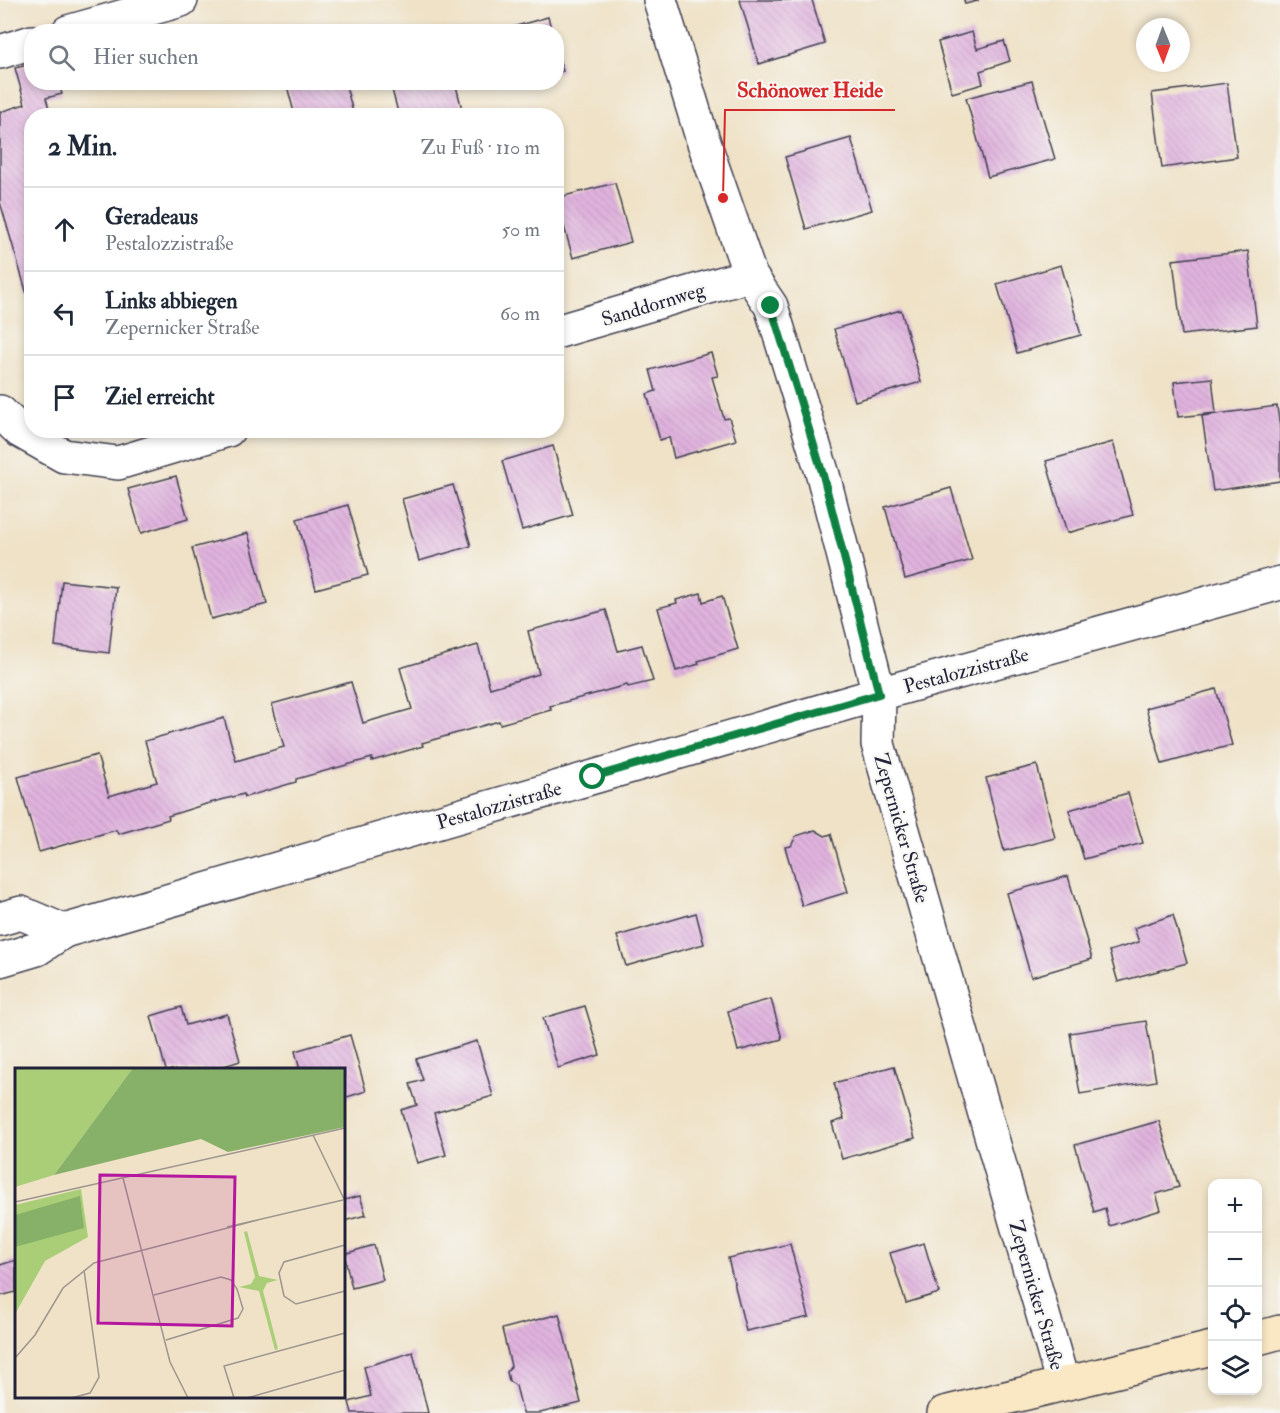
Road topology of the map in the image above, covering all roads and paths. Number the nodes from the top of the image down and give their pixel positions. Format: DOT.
graph roads {
  1 [pos="181,0"];
  2 [pos="660,0"];
  3 [pos="96,24"];
  4 [pos="24,44"];
  5 [pos="0,52"];
  6 [pos="750,275"];
  7 [pos="564,331"];
  8 [pos="0,412"];
  9 [pos="24,433"];
  10 [pos="32,438"];
  11 [pos="201,438"];
  12 [pos="1280,583"];
  13 [pos="879,694"];
  14 [pos="0,919"];
  15 [pos="64,931"];
  16 [pos="0,960"];
  17 [pos="1280,1332"];
  18 [pos="1262,1337"];
  19 [pos="1208,1349"];
  20 [pos="1063,1384"];
  21 [pos="944,1413"];
  1 -- 3 [label="street"];
  2 -- 6 [label="street, Zepernicker Straße"];
  4 -- 5 [label="street"];
  6 -- 7 [label="street, Sanddornweg"];
  6 -- 13 [label="street, Zepernicker Straße"];
  8 -- 9 [label="street"];
  10 -- 11 [label="street"];
  12 -- 13 [label="street, Pestalozzistraße"];
  13 -- 15 [label="street, Pestalozzistraße"];
  13 -- 20 [label="street, Zepernicker Straße"];
  14 -- 15 [label="street"];
  15 -- 16 [label="street, Pestalozzistraße"];
  17 -- 18 [label="main road"];
  19 -- 20 [label="main road"];
  20 -- 21 [label="main road"];
}
